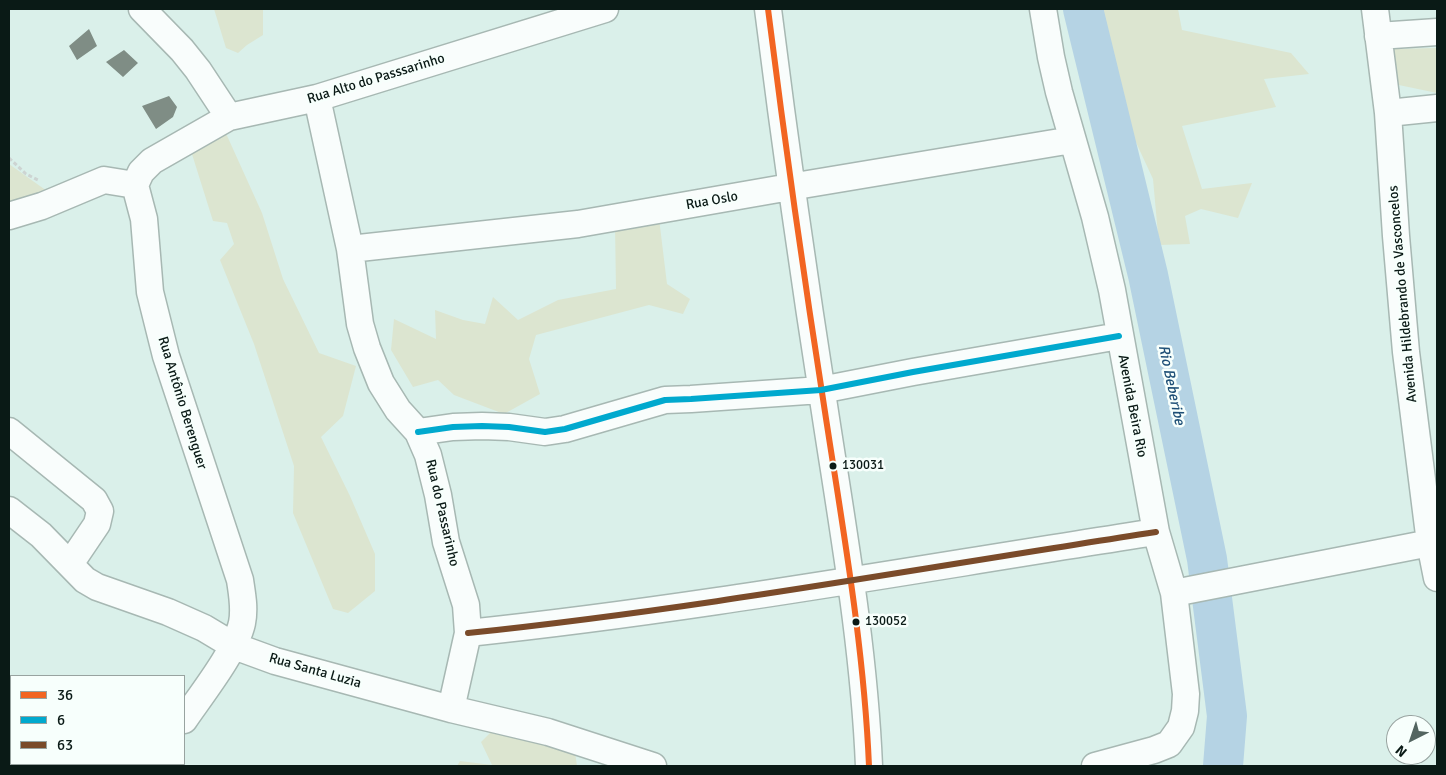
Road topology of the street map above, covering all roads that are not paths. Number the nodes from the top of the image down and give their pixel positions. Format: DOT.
graph roads {
  1 [pos="142,9"];
  2 [pos="605,9"];
  3 [pos="768,9"];
  4 [pos="1043,9"];
  5 [pos="1375,9"];
  6 [pos="1437,32"];
  7 [pos="1378,36"];
  8 [pos="317,98"];
  9 [pos="1437,108"];
  10 [pos="1388,113"];
  11 [pos="229,117"];
  12 [pos="1072,140"];
  13 [pos="135,185"];
  14 [pos="790,187"];
  15 [pos="9,216"];
  16 [pos="350,249"];
  17 [pos="1119,336"];
  18 [pos="821,390"];
  19 [pos="9,431"];
  20 [pos="418,432"];
  21 [pos="1428,443"];
  22 [pos="9,510"];
  23 [pos="1156,532"];
  24 [pos="1430,543"];
  25 [pos="70,564"];
  26 [pos="1437,578"];
  27 [pos="851,581"];
  28 [pos="1179,592"];
  29 [pos="468,633"];
  30 [pos="234,646"];
  31 [pos="451,709"];
  32 [pos="185,719"];
  33 [pos="653,766"];
  34 [pos="869,766"];
  35 [pos="1095,766"];
  1 -- 11 [label="street"];
  2 -- 8 [label="street, Rua Alto do Passsarinho"];
  3 -- 14 [label="street"];
  4 -- 12 [label="street, Avenida Beira Rio"];
  5 -- 7 [label="street, Avenida Hildebrando de Vasconcelos"];
  6 -- 7 [label="street"];
  7 -- 10 [label="street, Avenida Hildebrando de Vasconcelos"];
  8 -- 11 [label="street, Rua Alto do Passsarinho"];
  8 -- 16 [label="street, Rua do Passarinho"];
  9 -- 10 [label="street"];
  10 -- 21 [label="street, Avenida Hildebrando de Vasconcelos"];
  11 -- 13 [label="street, Rua Alto do Passsarinho"];
  12 -- 14 [label="street, Rua Oslo"];
  12 -- 17 [label="street, Avenida Beira Rio"];
  13 -- 15 [label="street"];
  13 -- 30 [label="street, Rua Antônio Berenguer"];
  14 -- 16 [label="street, Rua Oslo"];
  14 -- 18 [label="street"];
  16 -- 20 [label="street, Rua do Passarinho"];
  17 -- 18 [label="street"];
  17 -- 23 [label="street, Avenida Beira Rio"];
  18 -- 20 [label="street"];
  18 -- 27 [label="street"];
  19 -- 25 [label="street"];
  20 -- 29 [label="street, Rua do Passarinho"];
  21 -- 24 [label="street, Avenida Hildebrando de Vasconcelos"];
  22 -- 25 [label="street, Rua Santa Luzia"];
  23 -- 27 [label="street"];
  23 -- 28 [label="street, Avenida Beira Rio"];
  24 -- 26 [label="street, Avenida Hildebrando de Vasconcelos"];
  24 -- 28 [label="street"];
  25 -- 30 [label="street, Rua Santa Luzia"];
  27 -- 29 [label="street"];
  27 -- 34 [label="street"];
  28 -- 35 [label="street, Avenida Beira Rio"];
  29 -- 31 [label="street, Rua do Passarinho"];
  30 -- 31 [label="street, Rua Santa Luzia"];
  30 -- 32 [label="street, Rua Antônio Berenguer"];
  31 -- 33 [label="street, Rua Santa Luzia"];
}
